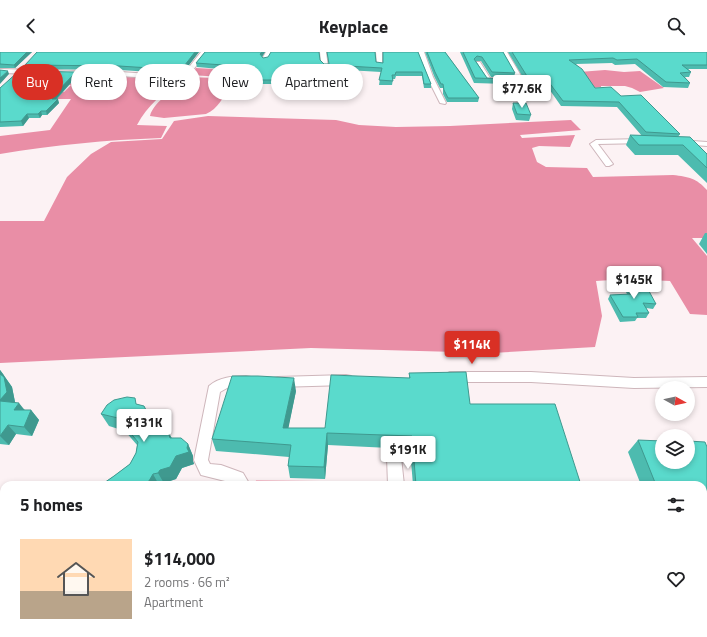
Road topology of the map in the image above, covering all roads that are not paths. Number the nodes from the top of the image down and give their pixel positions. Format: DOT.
graph roads {
  1 [pos="204,52"];
  2 [pos="269,52"];
  3 [pos="323,52"];
  4 [pos="379,52"];
  5 [pos="421,52"];
  6 [pos="504,52"];
  7 [pos="265,59"];
  8 [pos="325,64"];
  9 [pos="478,64"];
  10 [pos="380,65"];
  11 [pos="12,69"];
  12 [pos="0,71"];
  13 [pos="63,71"];
  14 [pos="443,103"];
  15 [pos="654,141"];
  16 [pos="673,142"];
  17 [pos="707,144"];
  18 [pos="609,164"];
  19 [pos="441,377"];
  20 [pos="358,380"];
  21 [pos="707,382"];
  22 [pos="394,457"];
  23 [pos="240,481"];
  24 [pos="396,481"];
  1 -- 13 [label="street"];
  2 -- 7 [label="street"];
  3 -- 8 [label="street"];
  4 -- 10 [label="street"];
  5 -- 14 [label="street"];
  6 -- 9 [label="street"];
  11 -- 12 [label="street"];
  15 -- 18 [label="street"];
  16 -- 17 [label="street"];
  19 -- 21 [label="street"];
  20 -- 23 [label="street"];
  22 -- 24 [label="street"];
}
